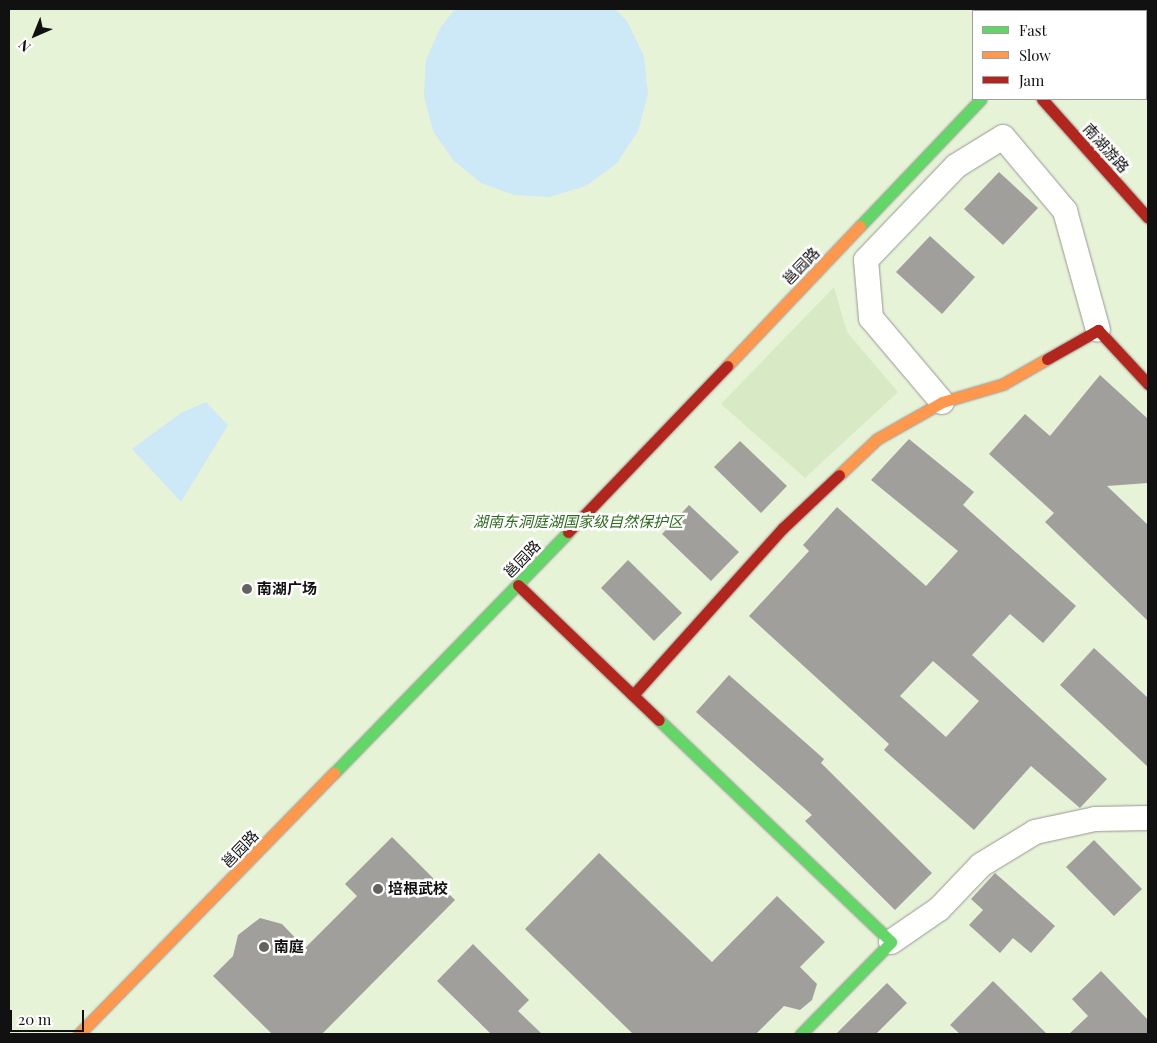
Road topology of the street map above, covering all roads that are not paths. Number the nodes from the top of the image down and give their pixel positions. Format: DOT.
graph roads {
  1 [pos="980,100"];
  2 [pos="1043,100"];
  3 [pos="1148,218"];
  4 [pos="1098,330"];
  5 [pos="1148,384"];
  6 [pos="942,402"];
  7 [pos="518,585"];
  8 [pos="633,695"];
  9 [pos="1148,818"];
  10 [pos="891,942"];
  11 [pos="79,1034"];
  12 [pos="802,1034"];
  1 -- 7 [label="street, 邕园路"];
  2 -- 3 [label="street, 南湖游路"];
  4 -- 5 [label="street"];
  4 -- 6 [label="street"];
  4 -- 6 [label="street"];
  6 -- 8 [label="street"];
  7 -- 8 [label="street"];
  7 -- 11 [label="street, 邕园路"];
  8 -- 10 [label="street"];
  9 -- 10 [label="street"];
  10 -- 12 [label="street"];
}
